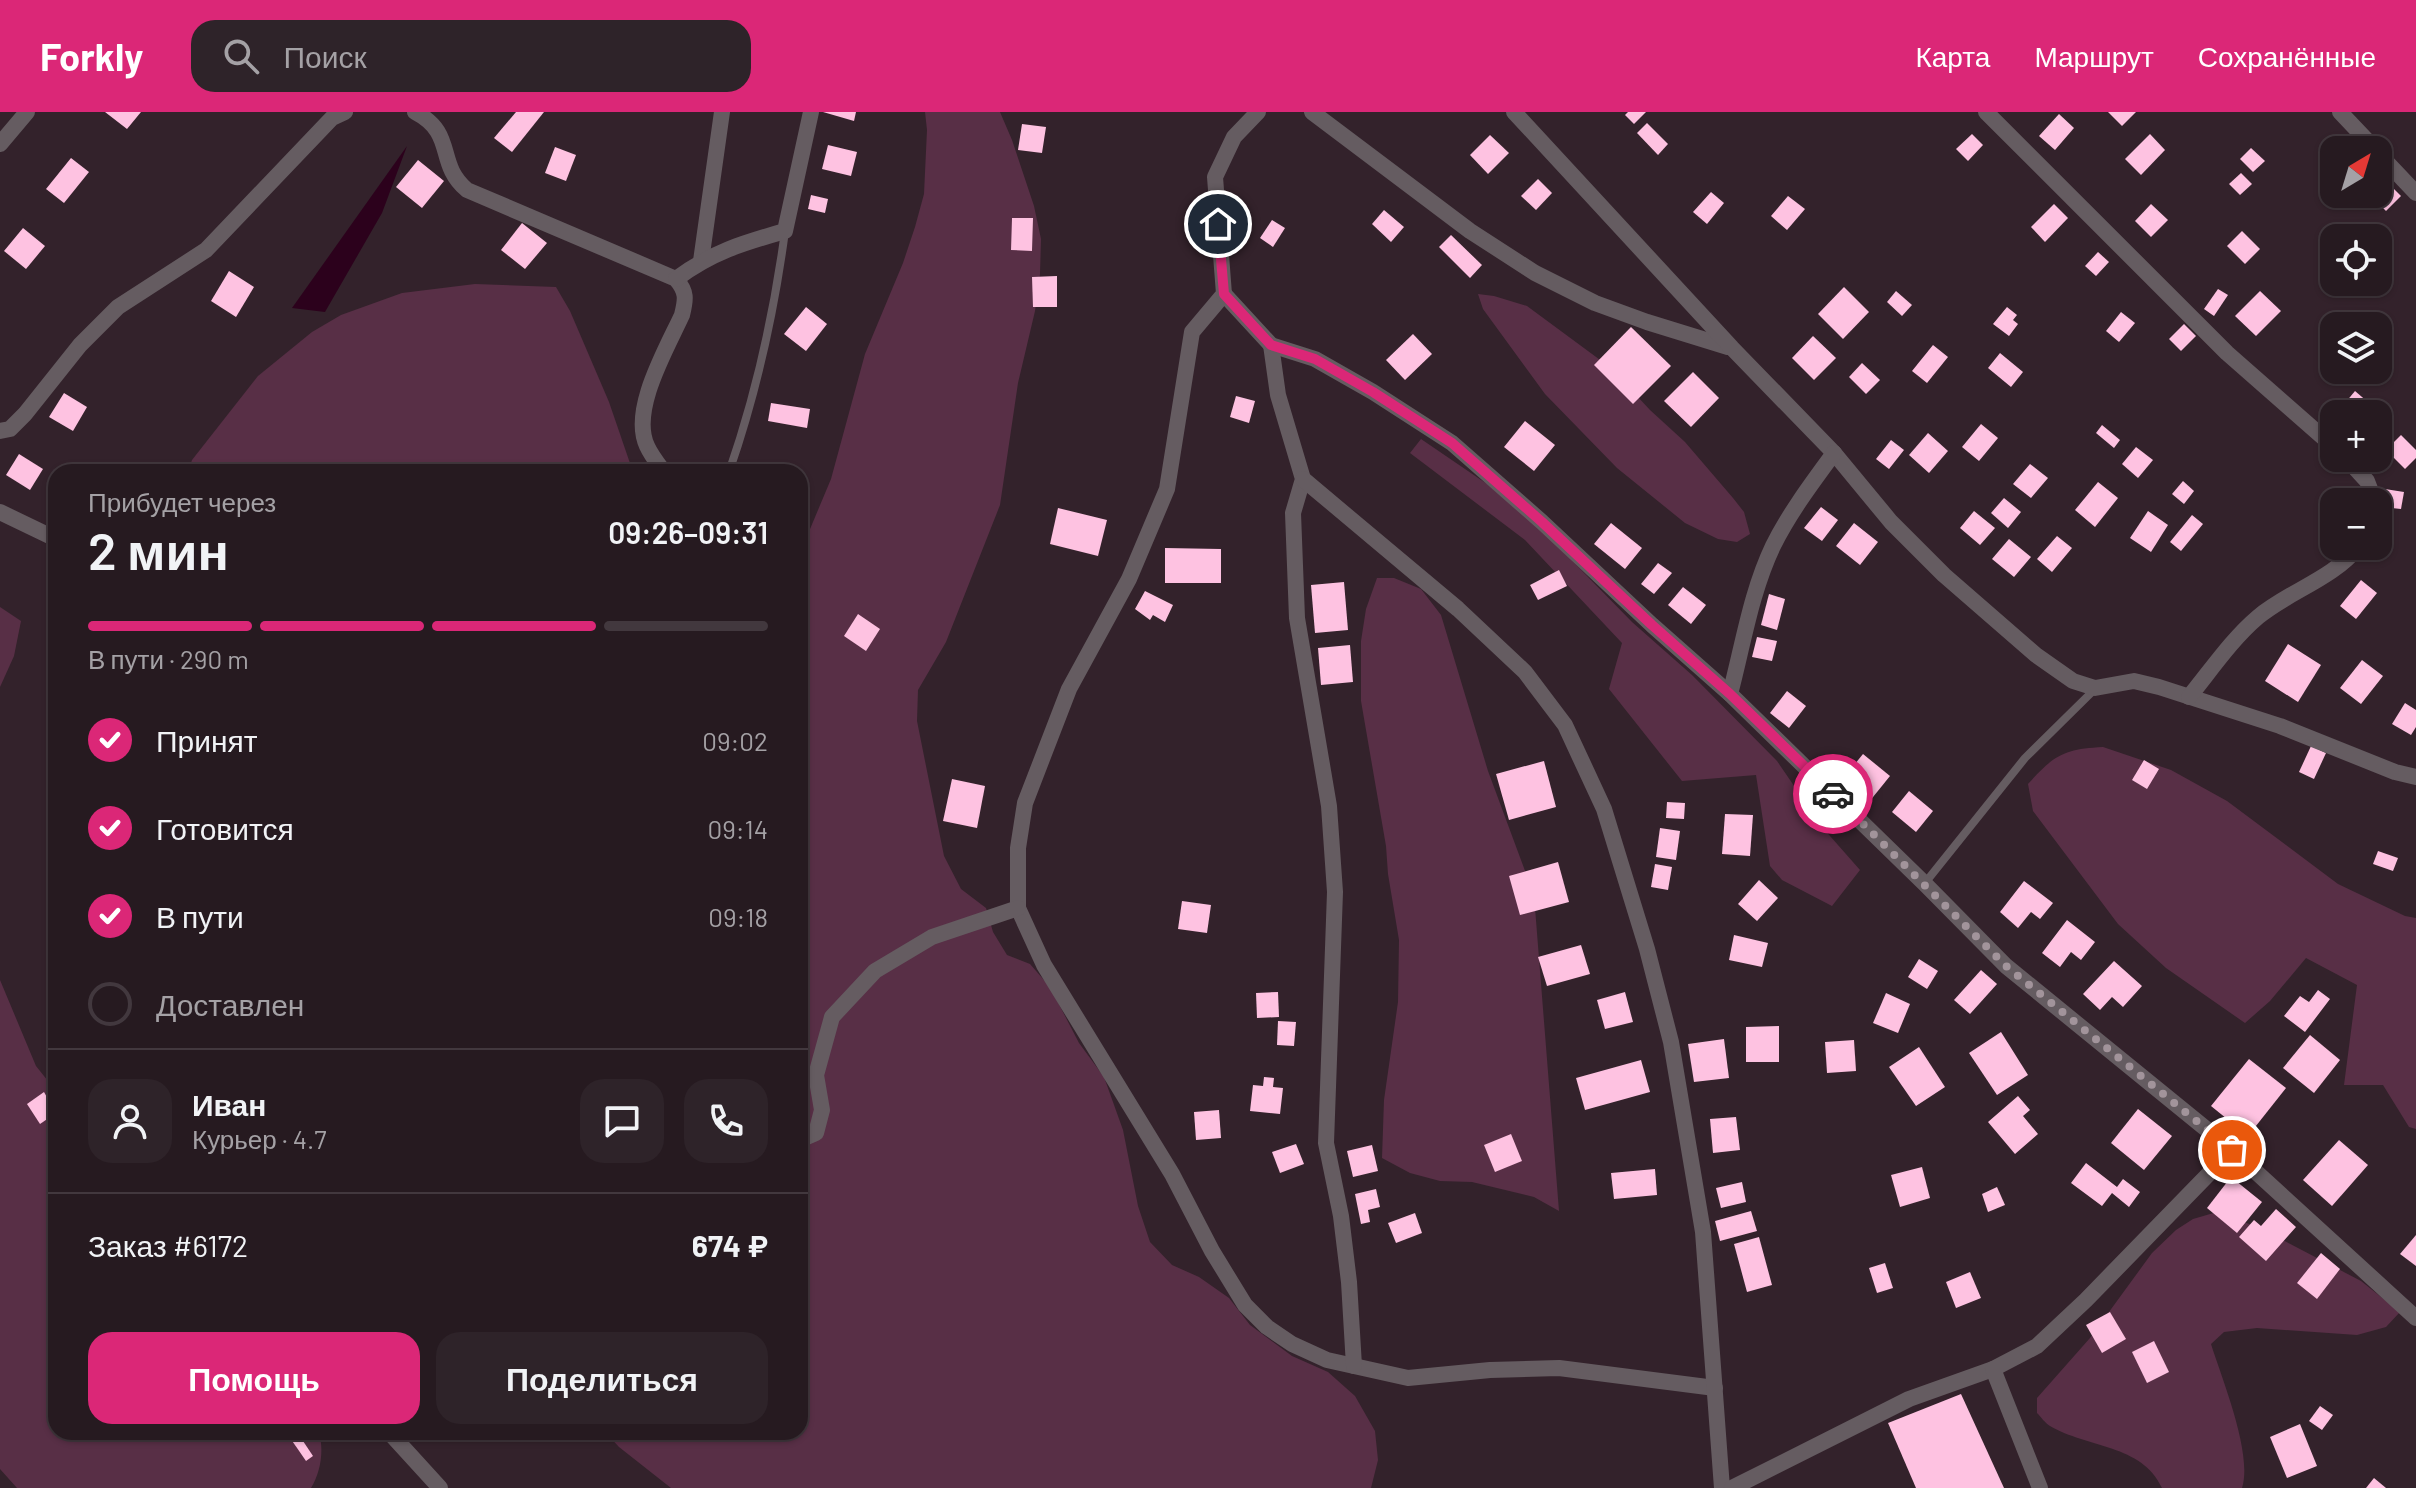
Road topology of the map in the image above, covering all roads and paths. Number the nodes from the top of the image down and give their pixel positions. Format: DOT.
graph roads {
  1 [pos="27,112"];
  2 [pos="345,112"];
  3 [pos="415,112"];
  4 [pos="722,112"];
  5 [pos="811,112"];
  6 [pos="1258,112"];
  7 [pos="1312,112"];
  8 [pos="1514,112"];
  9 [pos="1986,112"];
  10 [pos="2340,112"];
  11 [pos="2363,136"];
  12 [pos="0,144"];
  13 [pos="2392,167"];
  14 [pos="2416,193"];
  15 [pos="785,231"];
  16 [pos="701,261"];
  17 [pos="676,279"];
  18 [pos="1224,294"];
  19 [pos="1271,345"];
  20 [pos="1732,348"];
  21 [pos="0,431"];
  22 [pos="2320,435"];
  23 [pos="1834,453"];
  24 [pos="659,464"];
  25 [pos="732,464"];
  26 [pos="1303,479"];
  27 [pos="0,512"];
  28 [pos="48,535"];
  29 [pos="2343,560"];
  30 [pos="2095,688"];
  31 [pos="1730,694"];
  32 [pos="2189,697"];
  33 [pos="2416,777"];
  34 [pos="1925,884"];
  35 [pos="1018,908"];
  36 [pos="808,1136"];
  37 [pos="2232,1150"];
  38 [pos="2416,1318"];
  39 [pos="1354,1366"];
  40 [pos="1993,1369"];
  41 [pos="1715,1388"];
  42 [pos="396,1440"];
  43 [pos="440,1488"];
  44 [pos="1722,1488"];
  45 [pos="1732,1488"];
  46 [pos="2040,1488"];
  1 -- 12 [label="street"];
  2 -- 21 [label="street"];
  3 -- 17 [label="street"];
  4 -- 16 [label="street"];
  5 -- 15 [label="street"];
  6 -- 18 [label="street"];
  7 -- 20 [label="street"];
  8 -- 20 [label="street"];
  9 -- 22 [label="street"];
  10 -- 11 [label="street"];
  13 -- 14 [label="street"];
  15 -- 16 [label="street"];
  15 -- 25 [label="lane"];
  16 -- 17 [label="street"];
  17 -- 24 [label="street"];
  18 -- 19 [label="street"];
  18 -- 35 [label="street"];
  19 -- 26 [label="street"];
  19 -- 31 [label="street"];
  20 -- 23 [label="street"];
  23 -- 30 [label="street"];
  23 -- 31 [label="street"];
  26 -- 39 [label="street"];
  26 -- 41 [label="street"];
  27 -- 28 [label="street"];
  29 -- 32 [label="street"];
  30 -- 32 [label="street"];
  30 -- 34 [label="lane"];
  31 -- 34 [label="street"];
  32 -- 33 [label="street"];
  34 -- 37 [label="street"];
  35 -- 36 [label="street"];
  35 -- 39 [label="street"];
  37 -- 38 [label="street"];
  37 -- 40 [label="street"];
  39 -- 41 [label="street"];
  40 -- 45 [label="street"];
  40 -- 46 [label="street"];
  41 -- 44 [label="street"];
  42 -- 43 [label="street"];
}
